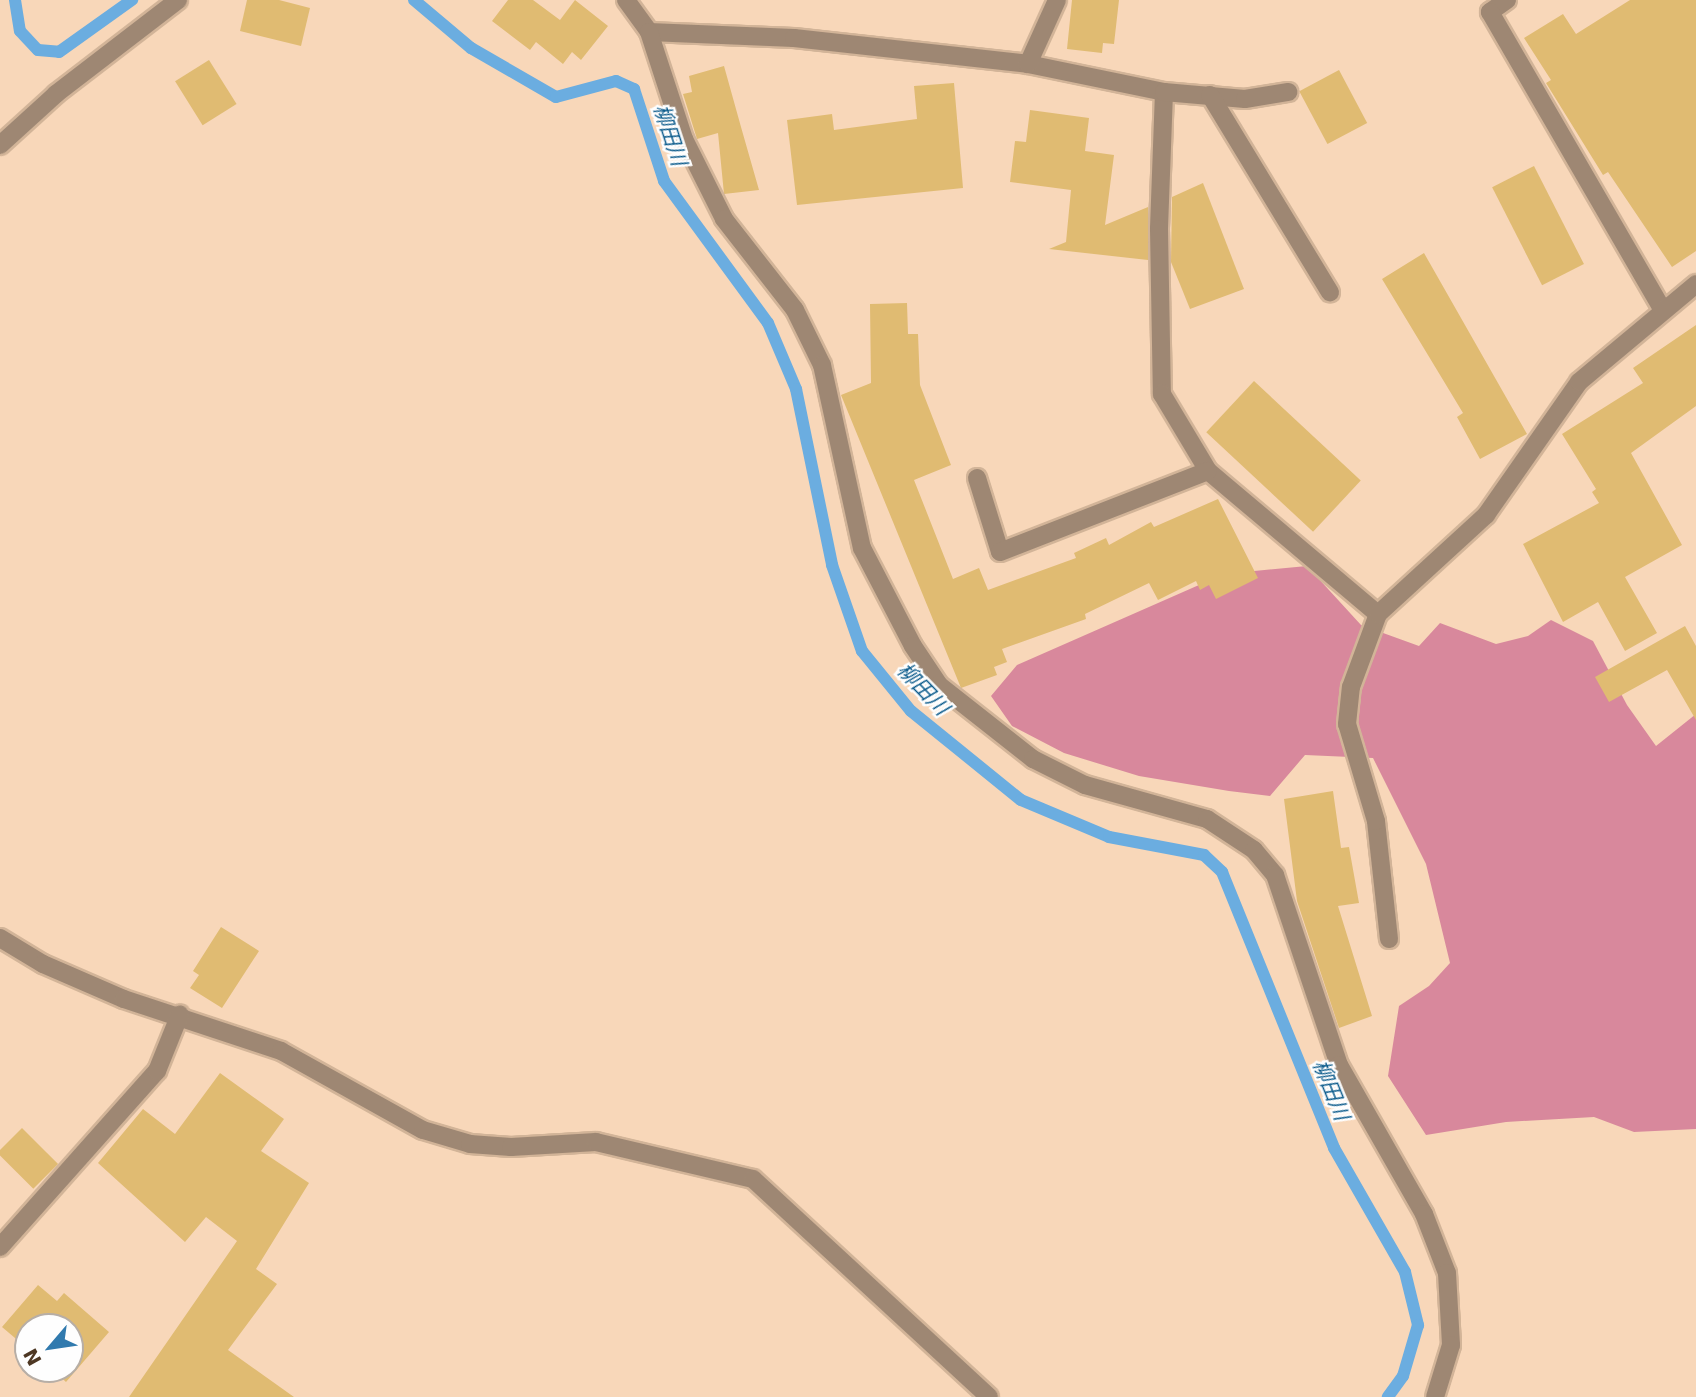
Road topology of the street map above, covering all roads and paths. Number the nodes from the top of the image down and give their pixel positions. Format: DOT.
graph roads {
  1 [pos="178,0"];
  2 [pos="626,0"];
  3 [pos="1056,0"];
  4 [pos="1507,0"];
  5 [pos="649,33"];
  6 [pos="1028,64"];
  7 [pos="1164,92"];
  8 [pos="1288,92"];
  9 [pos="1210,95"];
  10 [pos="0,145"];
  11 [pos="1696,284"];
  12 [pos="1330,292"];
  13 [pos="1662,309"];
  14 [pos="1208,471"];
  15 [pos="977,478"];
  16 [pos="1378,614"];
  17 [pos="0,938"];
  18 [pos="1389,939"];
  19 [pos="180,1014"];
  20 [pos="0,1247"];
  21 [pos="989,1397"];
  22 [pos="1435,1397"];
  1 -- 10 [label="street"];
  2 -- 5 [label="street"];
  3 -- 6 [label="street"];
  4 -- 13 [label="street"];
  5 -- 6 [label="street"];
  5 -- 22 [label="street"];
  6 -- 7 [label="street"];
  7 -- 9 [label="street"];
  7 -- 14 [label="street"];
  8 -- 9 [label="street"];
  9 -- 12 [label="street"];
  11 -- 13 [label="street"];
  13 -- 16 [label="street"];
  14 -- 15 [label="street"];
  14 -- 16 [label="street"];
  16 -- 18 [label="street"];
  17 -- 19 [label="street"];
  19 -- 20 [label="street"];
  19 -- 21 [label="street"];
}
